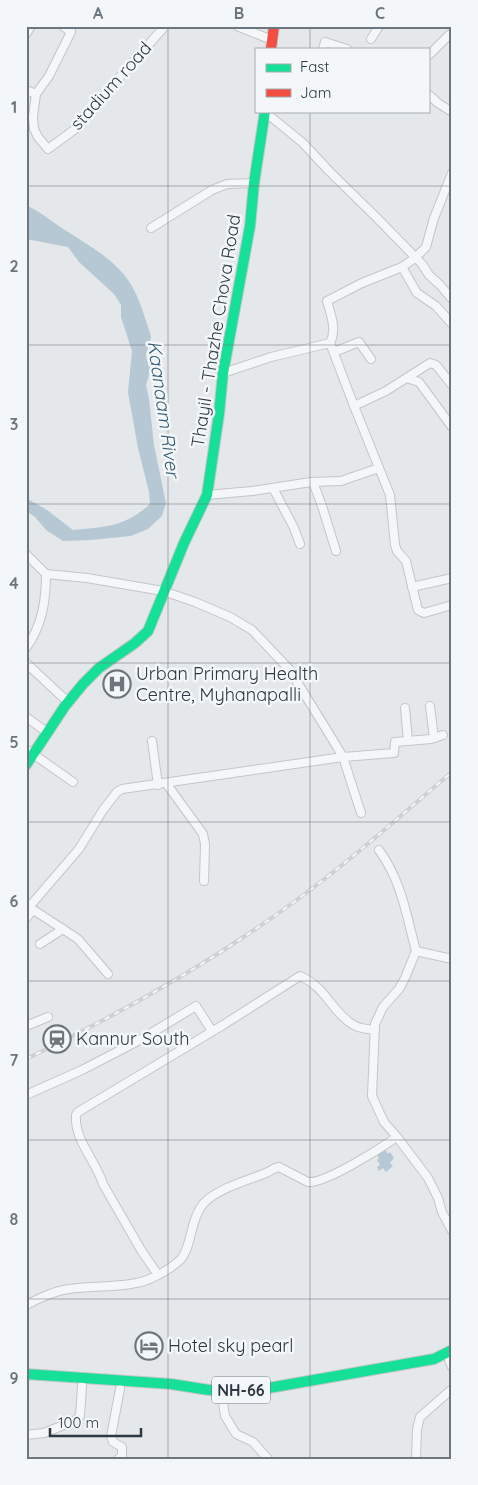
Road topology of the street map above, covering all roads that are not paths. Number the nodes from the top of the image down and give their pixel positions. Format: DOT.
graph roads {
  1 [pos="31,26"];
  2 [pos="63,26"];
  3 [pos="165,26"];
  4 [pos="237,26"];
  5 [pos="274,26"];
  6 [pos="379,26"];
  7 [pos="26,34"];
  8 [pos="452,35"];
  9 [pos="371,39"];
  10 [pos="272,44"];
  11 [pos="323,48"];
  12 [pos="344,48"];
  13 [pos="430,53"];
  14 [pos="26,90"];
  15 [pos="36,94"];
  16 [pos="430,96"];
  17 [pos="265,112"];
  18 [pos="452,112"];
  19 [pos="452,173"];
  20 [pos="254,183"];
  21 [pos="151,228"];
  22 [pos="415,258"];
  23 [pos="402,267"];
  24 [pos="452,299"];
  25 [pos="452,324"];
  26 [pos="330,343"];
  27 [pos="334,352"];
  28 [pos="371,360"];
  29 [pos="223,373"];
  30 [pos="407,378"];
  31 [pos="452,385"];
  32 [pos="354,406"];
  33 [pos="452,427"];
  34 [pos="379,468"];
  35 [pos="313,482"];
  36 [pos="273,488"];
  37 [pos="207,495"];
  38 [pos="300,544"];
  39 [pos="336,551"];
  40 [pos="26,554"];
  41 [pos="46,574"];
  42 [pos="452,578"];
  43 [pos="412,587"];
  44 [pos="163,591"];
  45 [pos="452,605"];
  46 [pos="26,648"];
  47 [pos="26,663"];
  48 [pos="69,703"];
  49 [pos="430,706"];
  50 [pos="405,708"];
  51 [pos="26,717"];
  52 [pos="48,733"];
  53 [pos="443,735"];
  54 [pos="434,738"];
  55 [pos="152,741"];
  56 [pos="408,741"];
  57 [pos="30,751"];
  58 [pos="343,757"];
  59 [pos="26,765"];
  60 [pos="73,782"];
  61 [pos="162,784"];
  62 [pos="361,812"];
  63 [pos="379,850"];
  64 [pos="204,881"];
  65 [pos="29,907"];
  66 [pos="26,918"];
  67 [pos="63,929"];
  68 [pos="40,944"];
  69 [pos="416,951"];
  70 [pos="452,959"];
  71 [pos="108,974"];
  72 [pos="48,1017"];
  73 [pos="26,1026"];
  74 [pos="375,1030"];
  75 [pos="212,1031"];
  76 [pos="26,1095"];
  77 [pos="397,1136"];
  78 [pos="452,1231"];
  79 [pos="158,1275"];
  80 [pos="26,1305"];
  81 [pos="451,1359"];
  82 [pos="26,1374"];
  83 [pos="26,1382"];
  84 [pos="82,1386"];
  85 [pos="120,1389"];
  86 [pos="452,1389"];
  87 [pos="222,1396"];
  88 [pos="26,1435"];
  89 [pos="118,1459"];
  90 [pos="268,1459"];
  91 [pos="416,1459"];
  1 -- 7 [label="street"];
  2 -- 15 [label="street, stadium road"];
  3 -- 15 [label="street, stadium road"];
  4 -- 10 [label="street"];
  5 -- 10 [label="main road"];
  6 -- 9 [label="street"];
  8 -- 13 [label="street"];
  11 -- 12 [label="street"];
  14 -- 15 [label="street"];
  16 -- 18 [label="street"];
  17 -- 20 [label="main road, Thayil - Thazhe Chova Road"];
  17 -- 22 [label="street"];
  19 -- 22 [label="street"];
  20 -- 21 [label="street"];
  20 -- 29 [label="main road, Thayil - Thazhe Chova Road"];
  22 -- 23 [label="street"];
  22 -- 24 [label="street"];
  23 -- 25 [label="street"];
  23 -- 26 [label="street"];
  26 -- 27 [label="street"];
  26 -- 29 [label="street"];
  27 -- 28 [label="street"];
  27 -- 32 [label="street"];
  29 -- 37 [label="main road, Thayil - Thazhe Chova Road"];
  30 -- 31 [label="street"];
  30 -- 32 [label="street"];
  30 -- 33 [label="street"];
  32 -- 34 [label="street"];
  34 -- 35 [label="street"];
  34 -- 43 [label="street"];
  35 -- 36 [label="street"];
  35 -- 39 [label="street"];
  36 -- 37 [label="street"];
  36 -- 38 [label="street"];
  37 -- 44 [label="main road, Thayil - Thazhe Chova Road"];
  40 -- 41 [label="street"];
  41 -- 44 [label="street"];
  41 -- 46 [label="street"];
  42 -- 43 [label="street"];
  43 -- 45 [label="street"];
  44 -- 48 [label="main road, Thayil - Thazhe Chova Road"];
  44 -- 58 [label="street"];
  47 -- 48 [label="street"];
  48 -- 52 [label="main road, Thayil - Thazhe Chova Road"];
  49 -- 54 [label="street"];
  50 -- 56 [label="street"];
  51 -- 52 [label="street"];
  52 -- 57 [label="main road, Thayil - Thazhe Chova Road"];
  53 -- 54 [label="street"];
  54 -- 56 [label="street"];
  55 -- 61 [label="street"];
  56 -- 58 [label="street"];
  57 -- 59 [label="main road, Thayil - Thazhe Chova Road"];
  57 -- 60 [label="street"];
  58 -- 61 [label="street"];
  58 -- 62 [label="street"];
  61 -- 64 [label="street"];
  61 -- 65 [label="street"];
  63 -- 69 [label="street"];
  65 -- 66 [label="street"];
  65 -- 67 [label="street"];
  67 -- 68 [label="street"];
  67 -- 71 [label="street"];
  69 -- 70 [label="street"];
  69 -- 74 [label="street"];
  72 -- 73 [label="street"];
  74 -- 75 [label="street"];
  74 -- 77 [label="street"];
  75 -- 76 [label="street"];
  75 -- 79 [label="street"];
  77 -- 78 [label="street"];
  77 -- 79 [label="street"];
  79 -- 80 [label="street"];
  81 -- 82 [label="main road, NH-66"];
  81 -- 87 [label="main road"];
  83 -- 84 [label="main road"];
  84 -- 85 [label="main road"];
  84 -- 88 [label="street"];
  85 -- 87 [label="main road"];
  85 -- 89 [label="street"];
  86 -- 91 [label="street"];
  87 -- 90 [label="street"];
}
